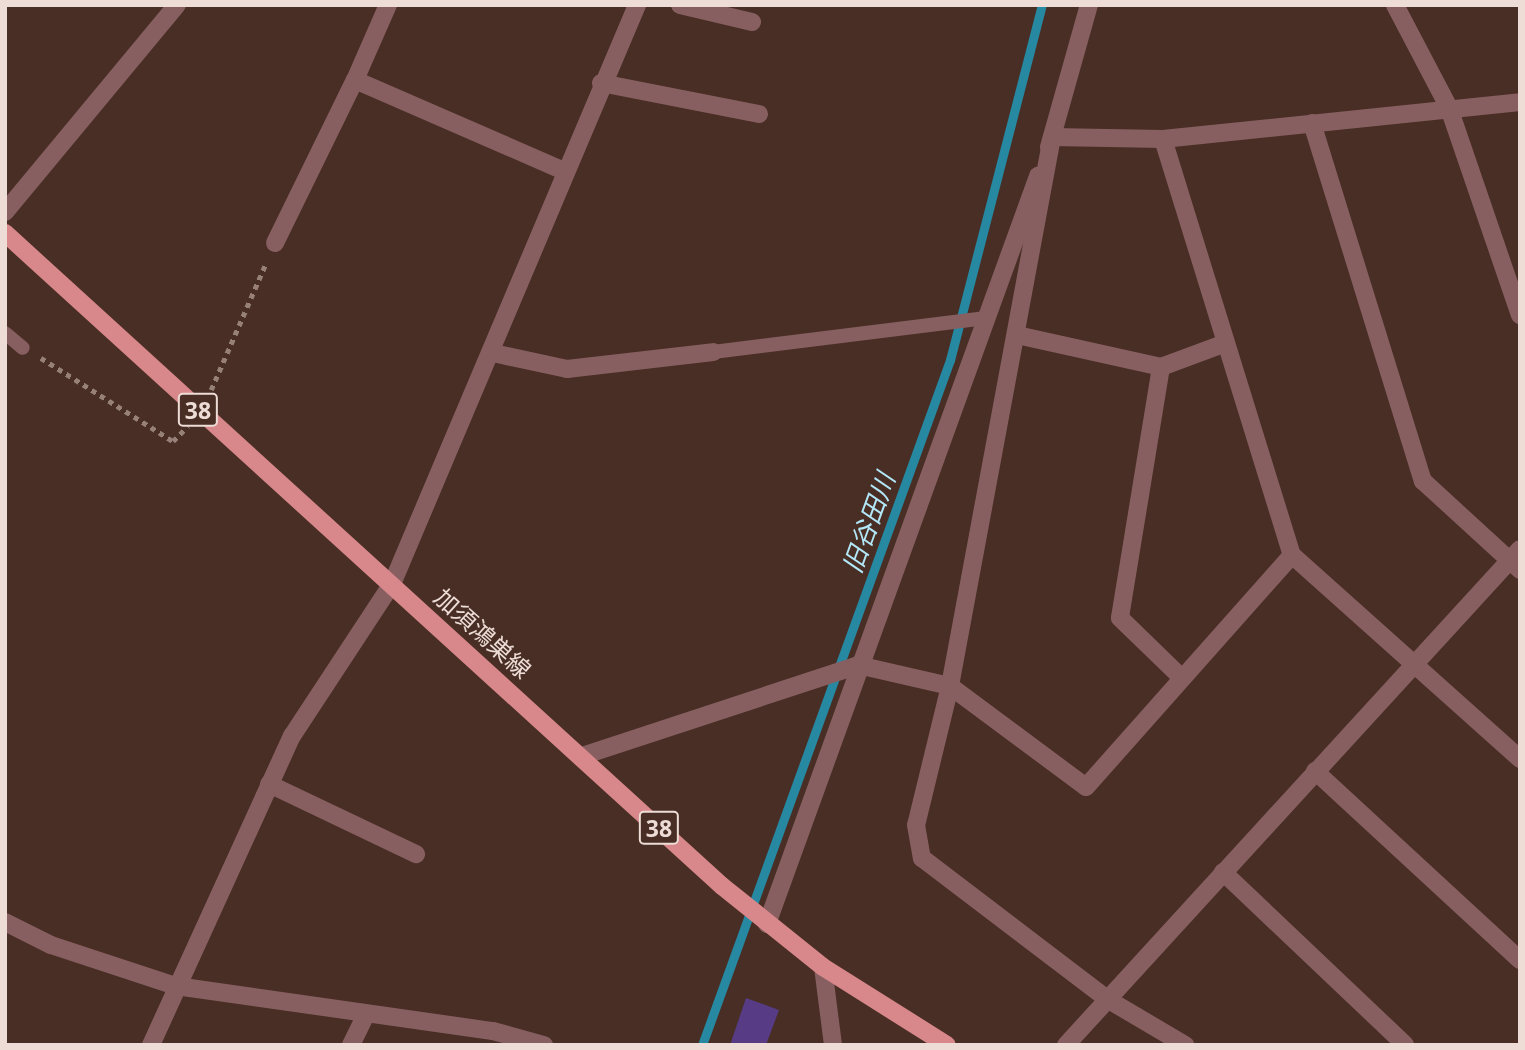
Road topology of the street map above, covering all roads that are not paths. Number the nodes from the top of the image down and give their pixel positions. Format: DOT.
graph roads {
  1 [pos="177,5"];
  2 [pos="388,5"];
  3 [pos="637,5"];
  4 [pos="680,5"];
  5 [pos="1089,5"];
  6 [pos="1395,5"];
  7 [pos="752,22"];
  8 [pos="355,79"];
  9 [pos="601,83"];
  10 [pos="1520,102"];
  11 [pos="1449,108"];
  12 [pos="758,114"];
  13 [pos="1312,123"];
  14 [pos="1052,137"];
  15 [pos="1163,139"];
  16 [pos="564,171"];
  17 [pos="5,212"];
  18 [pos="5,233"];
  19 [pos="275,243"];
  20 [pos="1520,315"];
  21 [pos="986,318"];
  22 [pos="1017,335"];
  23 [pos="1226,343"];
  24 [pos="713,352"];
  25 [pos="493,353"];
  26 [pos="1161,367"];
  27 [pos="1292,555"];
  28 [pos="1516,559"];
  29 [pos="392,584"];
  30 [pos="1412,663"];
  31 [pos="858,665"];
  32 [pos="1182,678"];
  33 [pos="950,687"];
  34 [pos="582,756"];
  35 [pos="1520,759"];
  36 [pos="1315,771"];
  37 [pos="269,784"];
  38 [pos="416,854"];
  39 [pos="1223,872"];
  40 [pos="5,922"];
  41 [pos="767,924"];
  42 [pos="1520,960"];
  43 [pos="823,967"];
  44 [pos="176,986"];
  45 [pos="1107,999"];
  46 [pos="366,1014"];
  47 [pos="940,1044"];
  48 [pos="151,1045"];
  49 [pos="351,1045"];
  50 [pos="544,1045"];
  51 [pos="833,1045"];
  52 [pos="1066,1045"];
  53 [pos="1185,1045"];
  54 [pos="1405,1045"];
  1 -- 17 [label="street"];
  2 -- 8 [label="street"];
  3 -- 9 [label="street"];
  4 -- 7 [label="street"];
  5 -- 14 [label="street"];
  6 -- 11 [label="street"];
  8 -- 16 [label="street"];
  8 -- 19 [label="street"];
  9 -- 12 [label="street"];
  9 -- 16 [label="street"];
  10 -- 11 [label="street"];
  11 -- 13 [label="street"];
  11 -- 20 [label="street"];
  13 -- 15 [label="street"];
  13 -- 28 [label="street"];
  14 -- 15 [label="street"];
  14 -- 21 [label="street"];
  14 -- 22 [label="street"];
  15 -- 23 [label="street"];
  16 -- 25 [label="street"];
  18 -- 29 [label="main road, 加須鴻巣線 / 38"];
  21 -- 24 [label="lane"];
  21 -- 31 [label="street"];
  22 -- 26 [label="street"];
  22 -- 33 [label="street"];
  23 -- 26 [label="street"];
  23 -- 27 [label="street"];
  24 -- 25 [label="street"];
  25 -- 29 [label="street"];
  26 -- 32 [label="street"];
  27 -- 30 [label="street"];
  27 -- 32 [label="street"];
  28 -- 30 [label="street"];
  29 -- 34 [label="main road, 加須鴻巣線 / 38"];
  29 -- 37 [label="street"];
  30 -- 35 [label="street"];
  30 -- 36 [label="street"];
  31 -- 33 [label="street"];
  31 -- 34 [label="street"];
  31 -- 41 [label="street"];
  32 -- 33 [label="street"];
  33 -- 45 [label="street"];
  34 -- 41 [label="main road, 加須鴻巣線 / 38"];
  36 -- 39 [label="street"];
  36 -- 42 [label="street"];
  37 -- 38 [label="street"];
  37 -- 44 [label="street"];
  39 -- 45 [label="street"];
  39 -- 54 [label="street"];
  40 -- 44 [label="street"];
  41 -- 43 [label="main road, 加須鴻巣線 / 38"];
  43 -- 47 [label="main road, 加須鴻巣線 / 38"];
  43 -- 51 [label="street"];
  44 -- 46 [label="street"];
  44 -- 48 [label="street"];
  45 -- 52 [label="street"];
  45 -- 53 [label="street"];
  46 -- 49 [label="street"];
  46 -- 50 [label="street"];
}
